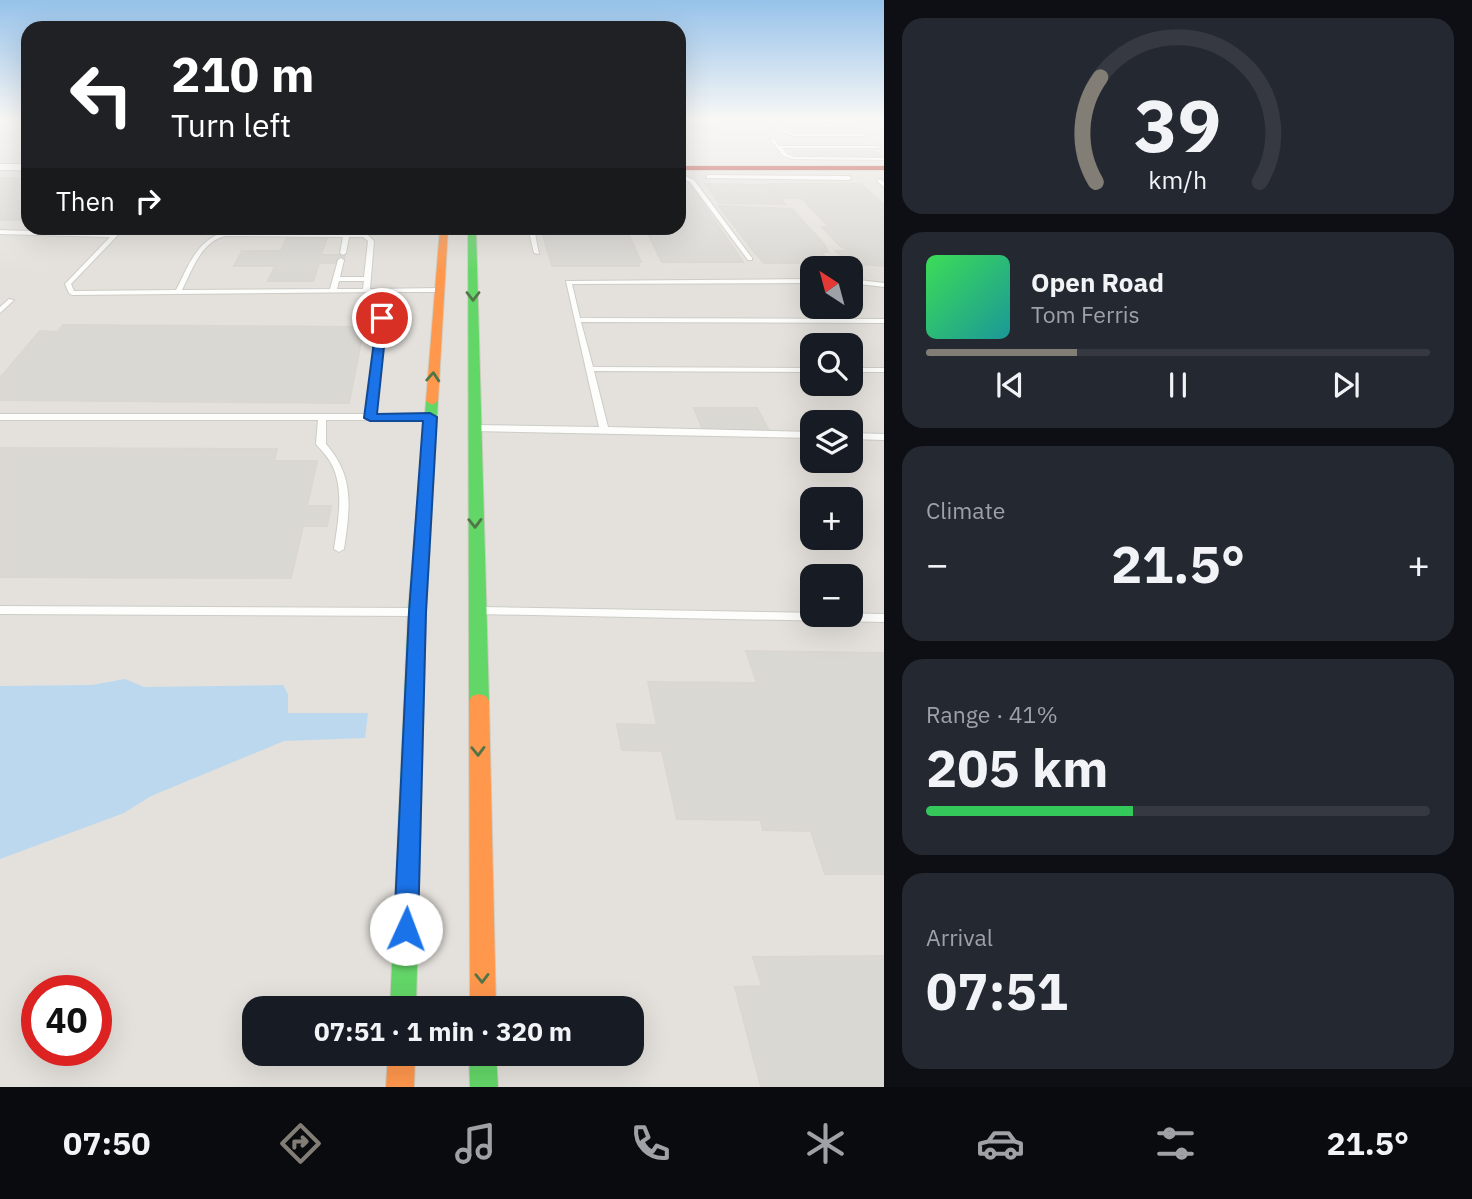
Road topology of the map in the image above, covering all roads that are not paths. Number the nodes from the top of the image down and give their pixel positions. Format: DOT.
graph roads {
  1 [pos="687,169"];
  2 [pos="767,176"];
  3 [pos="708,177"];
  4 [pos="686,178"];
  5 [pos="849,178"];
  6 [pos="883,178"];
  7 [pos="0,232"];
  8 [pos="21,232"];
  9 [pos="114,235"];
  10 [pos="216,235"];
  11 [pos="347,235"];
  12 [pos="365,235"];
  13 [pos="443,235"];
  14 [pos="472,235"];
  15 [pos="533,235"];
  16 [pos="537,253"];
  17 [pos="750,259"];
  18 [pos="336,279"];
  19 [pos="368,279"];
  20 [pos="800,281"];
  21 [pos="863,283"];
  22 [pos="884,285"];
  23 [pos="438,290"];
  24 [pos="333,291"];
  25 [pos="366,291"];
  26 [pos="385,291"];
  27 [pos="178,292"];
  28 [pos="11,300"];
  29 [pos="0,311"];
  30 [pos="578,320"];
  31 [pos="884,321"];
  32 [pos="590,369"];
  33 [pos="800,370"];
  34 [pos="863,370"];
  35 [pos="884,370"];
  36 [pos="0,417"];
  37 [pos="430,417"];
  38 [pos="322,418"];
  39 [pos="370,418"];
  40 [pos="474,428"];
  41 [pos="604,429"];
  42 [pos="800,435"];
  43 [pos="863,436"];
  44 [pos="884,437"];
  45 [pos="339,549"];
  46 [pos="0,610"];
  47 [pos="476,611"];
  48 [pos="417,612"];
  49 [pos="884,618"];
  50 [pos="403,996"];
  51 [pos="483,996"];
  52 [pos="401,1066"];
  53 [pos="484,1066"];
  54 [pos="400,1087"];
  55 [pos="484,1087"];
  1 -- 2 [label="street"];
  2 -- 3 [label="lane"];
  2 -- 5 [label="lane"];
  2 -- 6 [label="street"];
  4 -- 17 [label="lane"];
  7 -- 8 [label="lane"];
  9 -- 27 [label="lane"];
  10 -- 27 [label="lane"];
  11 -- 18 [label="lane"];
  12 -- 19 [label="lane"];
  13 -- 23 [label="street"];
  14 -- 40 [label="street, one-way"];
  15 -- 16 [label="lane"];
  18 -- 19 [label="lane"];
  18 -- 24 [label="lane"];
  19 -- 25 [label="lane"];
  20 -- 30 [label="lane"];
  21 -- 22 [label="lane"];
  23 -- 26 [label="lane"];
  37 -- 23 [label="street, one-way"];
  24 -- 25 [label="lane"];
  24 -- 27 [label="lane"];
  25 -- 26 [label="lane"];
  26 -- 39 [label="lane"];
  28 -- 29 [label="lane"];
  30 -- 31 [label="lane"];
  30 -- 32 [label="lane"];
  32 -- 33 [label="lane"];
  32 -- 41 [label="lane"];
  34 -- 35 [label="lane"];
  36 -- 38 [label="lane"];
  37 -- 39 [label="lane"];
  37 -- 48 [label="street"];
  38 -- 39 [label="lane"];
  38 -- 45 [label="lane"];
  40 -- 41 [label="lane"];
  40 -- 47 [label="street, one-way"];
  41 -- 42 [label="lane"];
  43 -- 44 [label="lane"];
  46 -- 48 [label="lane"];
  47 -- 49 [label="lane"];
  47 -- 51 [label="street, one-way"];
  48 -- 50 [label="street"];
  52 -- 54 [label="street"];
  53 -- 55 [label="street"];
}
